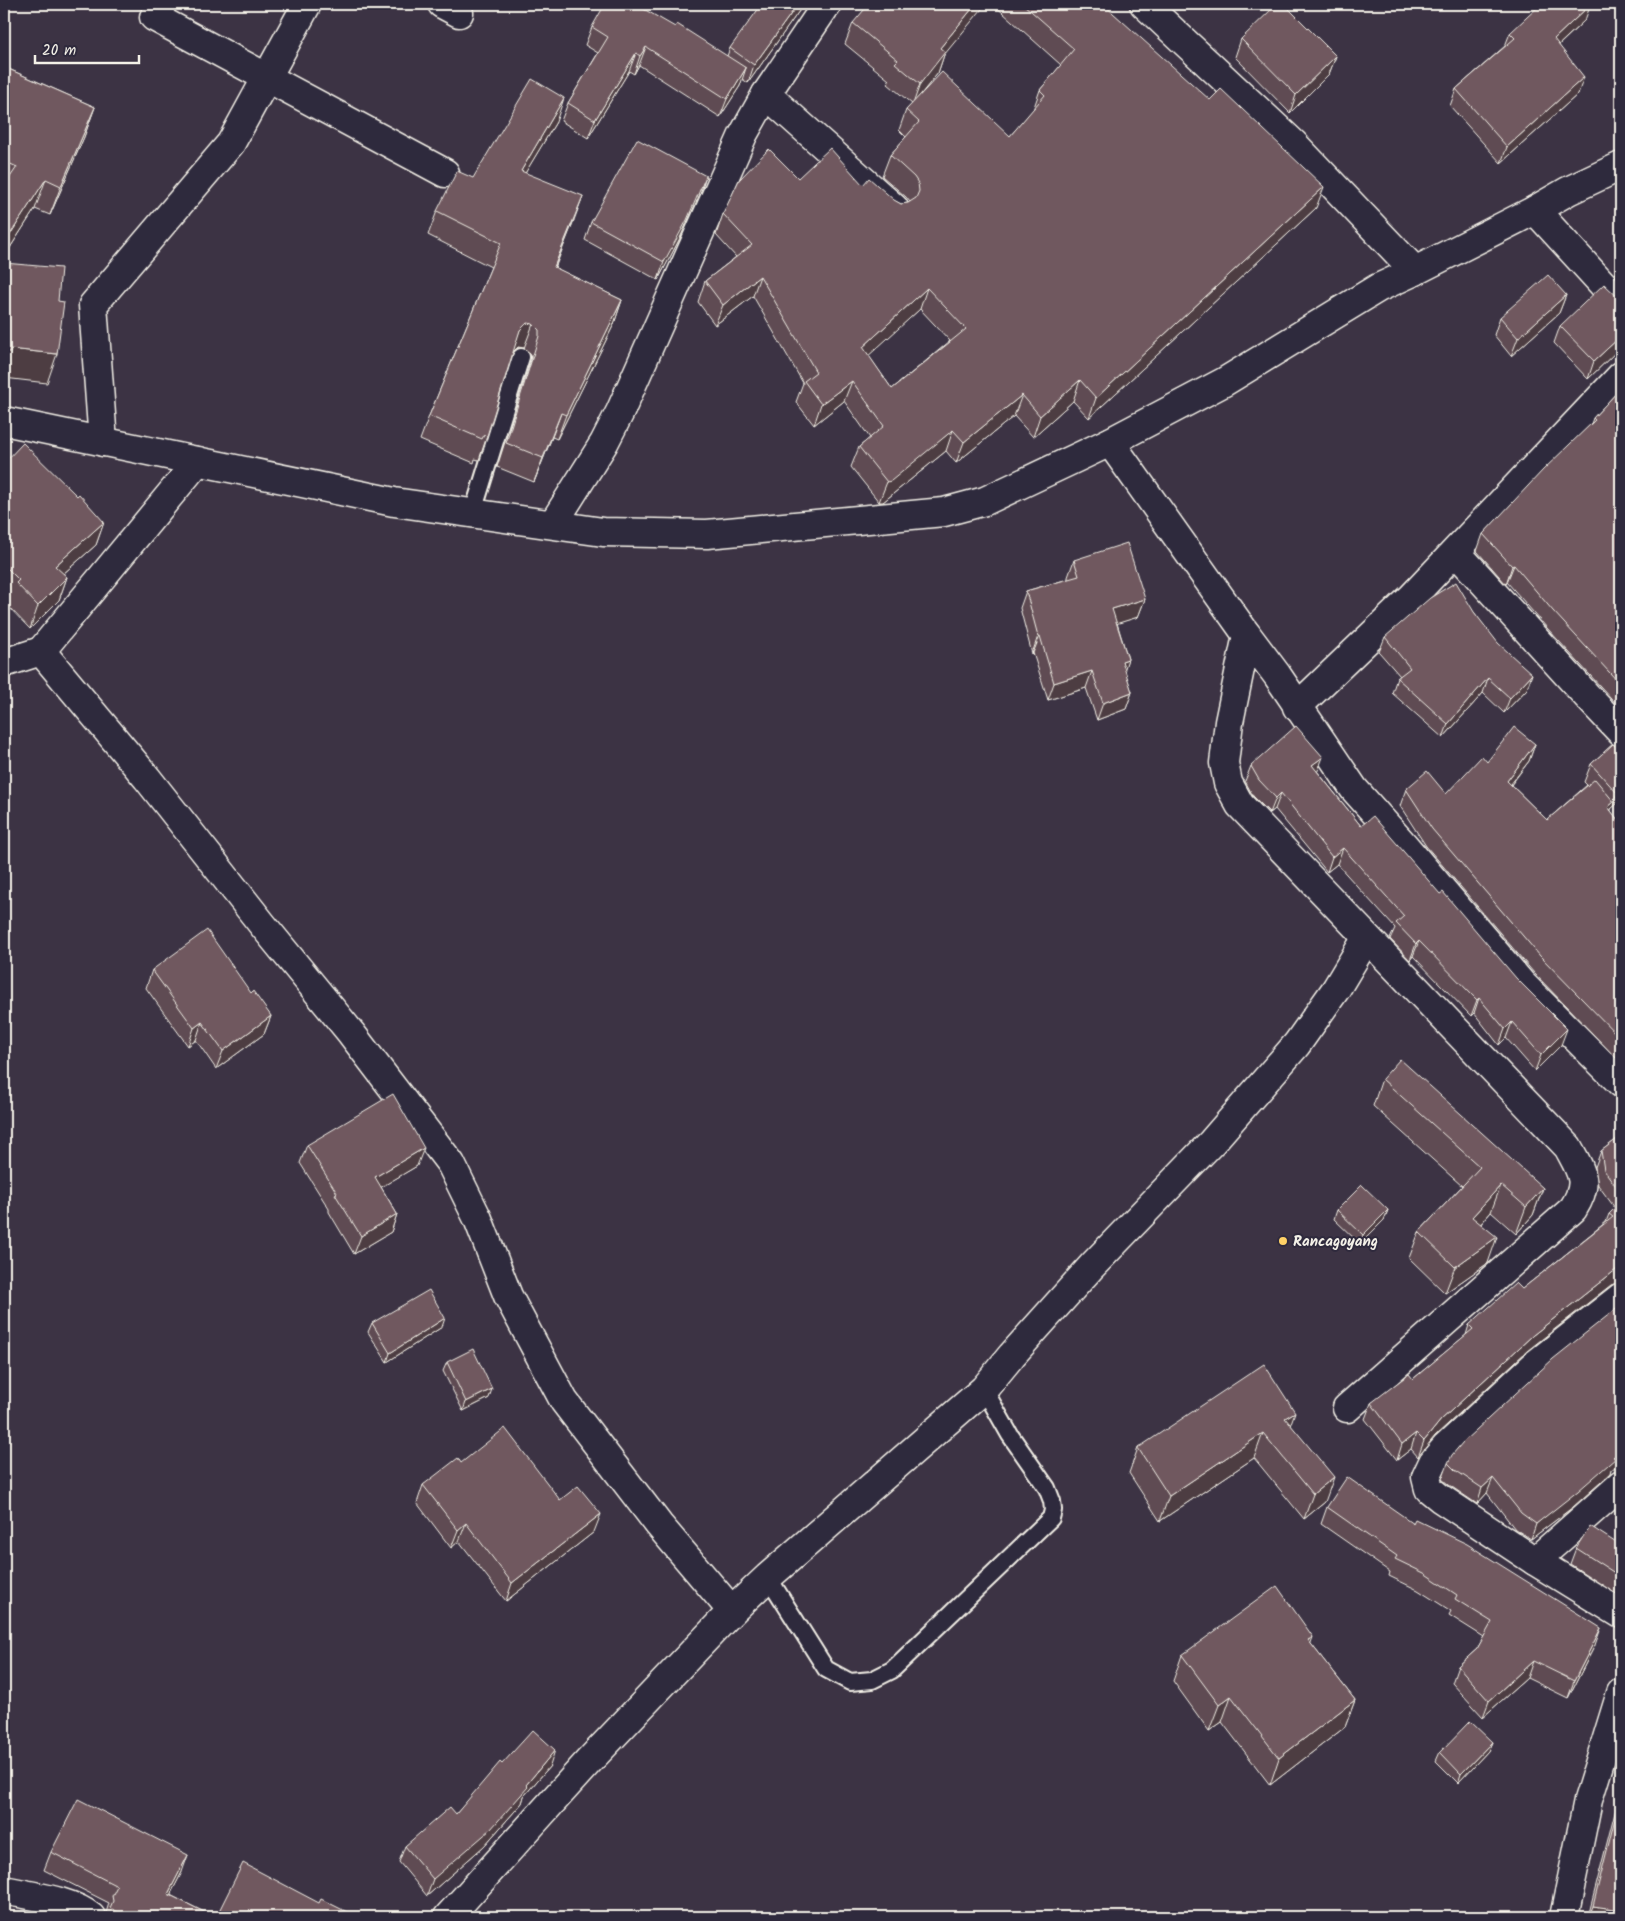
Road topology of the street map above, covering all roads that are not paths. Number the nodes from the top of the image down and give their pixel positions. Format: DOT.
graph roads {
  1 [pos="162,4"];
  2 [pos="307,4"];
  3 [pos="827,4"];
  4 [pos="1144,4"];
  5 [pos="266,78"];
  6 [pos="766,94"];
  7 [pos="1621,166"];
  8 [pos="445,173"];
  9 [pos="896,209"];
  10 [pos="1534,210"];
  11 [pos="1415,272"];
  12 [pos="1621,304"];
  13 [pos="521,357"];
  14 [pos="1621,376"];
  15 [pos="4,421"];
  16 [pos="103,442"];
  17 [pos="1110,442"];
  18 [pos="198,461"];
  19 [pos="472,515"];
  20 [pos="553,524"];
  21 [pos="1456,552"];
  22 [pos="1247,635"];
  23 [pos="41,652"];
  24 [pos="4,663"];
  25 [pos="1297,707"];
  26 [pos="1621,732"];
  27 [pos="1366,938"];
  28 [pos="1621,1083"];
  29 [pos="1621,1297"];
  30 [pos="984,1389"];
  31 [pos="1347,1408"];
  32 [pos="1621,1485"];
  33 [pos="1535,1561"];
  34 [pos="768,1577"];
  35 [pos="732,1611"];
  36 [pos="1621,1614"];
  37 [pos="1621,1693"];
  38 [pos="4,1890"];
  39 [pos="91,1917"];
  40 [pos="448,1917"];
  41 [pos="1564,1917"];
  1 -- 5 [label="street"];
  2 -- 5 [label="street"];
  3 -- 6 [label="street"];
  4 -- 11 [label="street"];
  5 -- 8 [label="street"];
  5 -- 16 [label="street"];
  6 -- 9 [label="street"];
  6 -- 20 [label="street"];
  7 -- 10 [label="street"];
  10 -- 11 [label="street"];
  10 -- 12 [label="street"];
  11 -- 17 [label="street"];
  13 -- 19 [label="lane"];
  14 -- 21 [label="street"];
  15 -- 16 [label="street"];
  16 -- 18 [label="street"];
  17 -- 20 [label="street"];
  17 -- 22 [label="street"];
  18 -- 19 [label="street"];
  18 -- 23 [label="street"];
  19 -- 20 [label="street"];
  21 -- 25 [label="street"];
  21 -- 26 [label="street"];
  22 -- 25 [label="street"];
  22 -- 27 [label="street"];
  23 -- 24 [label="street"];
  23 -- 35 [label="street"];
  25 -- 28 [label="street"];
  27 -- 30 [label="street"];
  27 -- 31 [label="street"];
  29 -- 33 [label="street"];
  30 -- 34 [label="street"];
  30 -- 34 [label="lane"];
  32 -- 33 [label="street"];
  33 -- 36 [label="street"];
  34 -- 35 [label="street"];
  35 -- 40 [label="street"];
  37 -- 41 [label="street"];
  38 -- 39 [label="street"];
}
